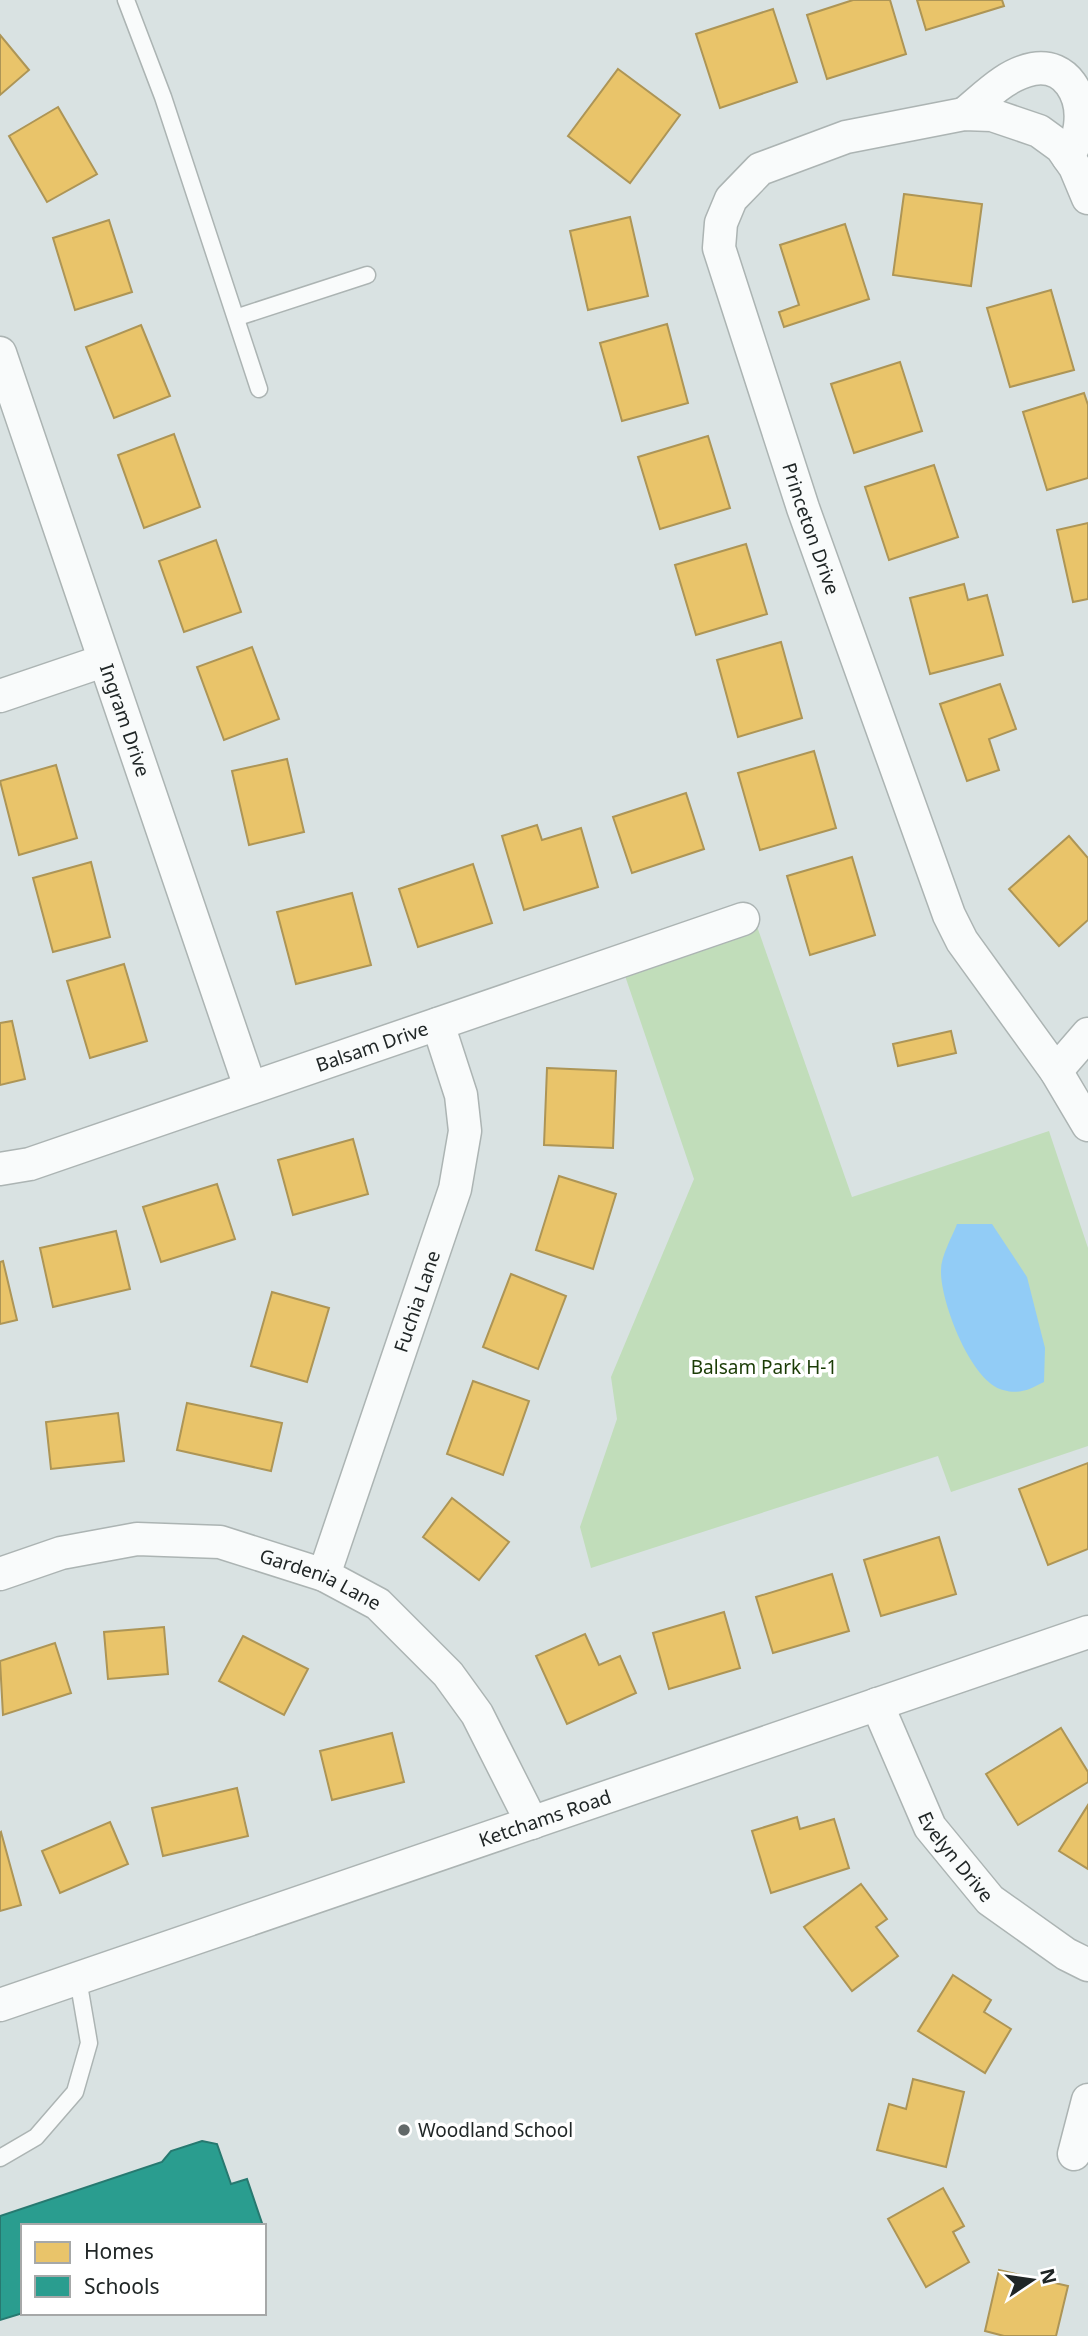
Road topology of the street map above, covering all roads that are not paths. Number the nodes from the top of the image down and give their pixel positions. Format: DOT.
graph roads {
  1 [pos="127,0"];
  2 [pos="964,114"];
  3 [pos="1068,157"];
  4 [pos="1088,198"];
  5 [pos="366,275"];
  6 [pos="238,317"];
  7 [pos="0,354"];
  8 [pos="259,389"];
  9 [pos="103,661"];
  10 [pos="0,696"];
  11 [pos="743,919"];
  12 [pos="438,1024"];
  13 [pos="1088,1034"];
  14 [pos="1056,1071"];
  15 [pos="250,1087"];
  16 [pos="1088,1125"];
  17 [pos="0,1169"];
  18 [pos="0,1574"];
  19 [pos="324,1575"];
  20 [pos="1088,1632"];
  21 [pos="877,1704"];
  22 [pos="532,1823"];
  23 [pos="1088,1965"];
  24 [pos="78,1979"];
  25 [pos="0,2005"];
  26 [pos="1088,2100"];
  27 [pos="1073,2154"];
  28 [pos="0,2158"];
  1 -- 6 [label="lane"];
  2 -- 3 [label="street, Princeton Drive"];
  2 -- 3 [label="street, Princeton Drive"];
  2 -- 14 [label="street, Princeton Drive"];
  3 -- 4 [label="street, Princeton Drive"];
  5 -- 6 [label="lane"];
  6 -- 8 [label="lane"];
  7 -- 9 [label="street, Ingram Drive"];
  9 -- 10 [label="street"];
  9 -- 15 [label="street, Ingram Drive"];
  11 -- 12 [label="street, Balsam Drive"];
  12 -- 15 [label="street, Balsam Drive"];
  12 -- 19 [label="street, Fuchia Lane"];
  13 -- 14 [label="street"];
  14 -- 16 [label="street, Princeton Drive"];
  15 -- 17 [label="street, Balsam Drive"];
  18 -- 19 [label="street, Gardenia Lane"];
  19 -- 22 [label="street, Gardenia Lane"];
  20 -- 21 [label="street, Ketchams Road"];
  21 -- 22 [label="street, Ketchams Road"];
  21 -- 23 [label="street, Evelyn Drive"];
  22 -- 24 [label="street, Ketchams Road"];
  24 -- 25 [label="street, Ketchams Road"];
  24 -- 28 [label="lane"];
  26 -- 27 [label="street"];
}
